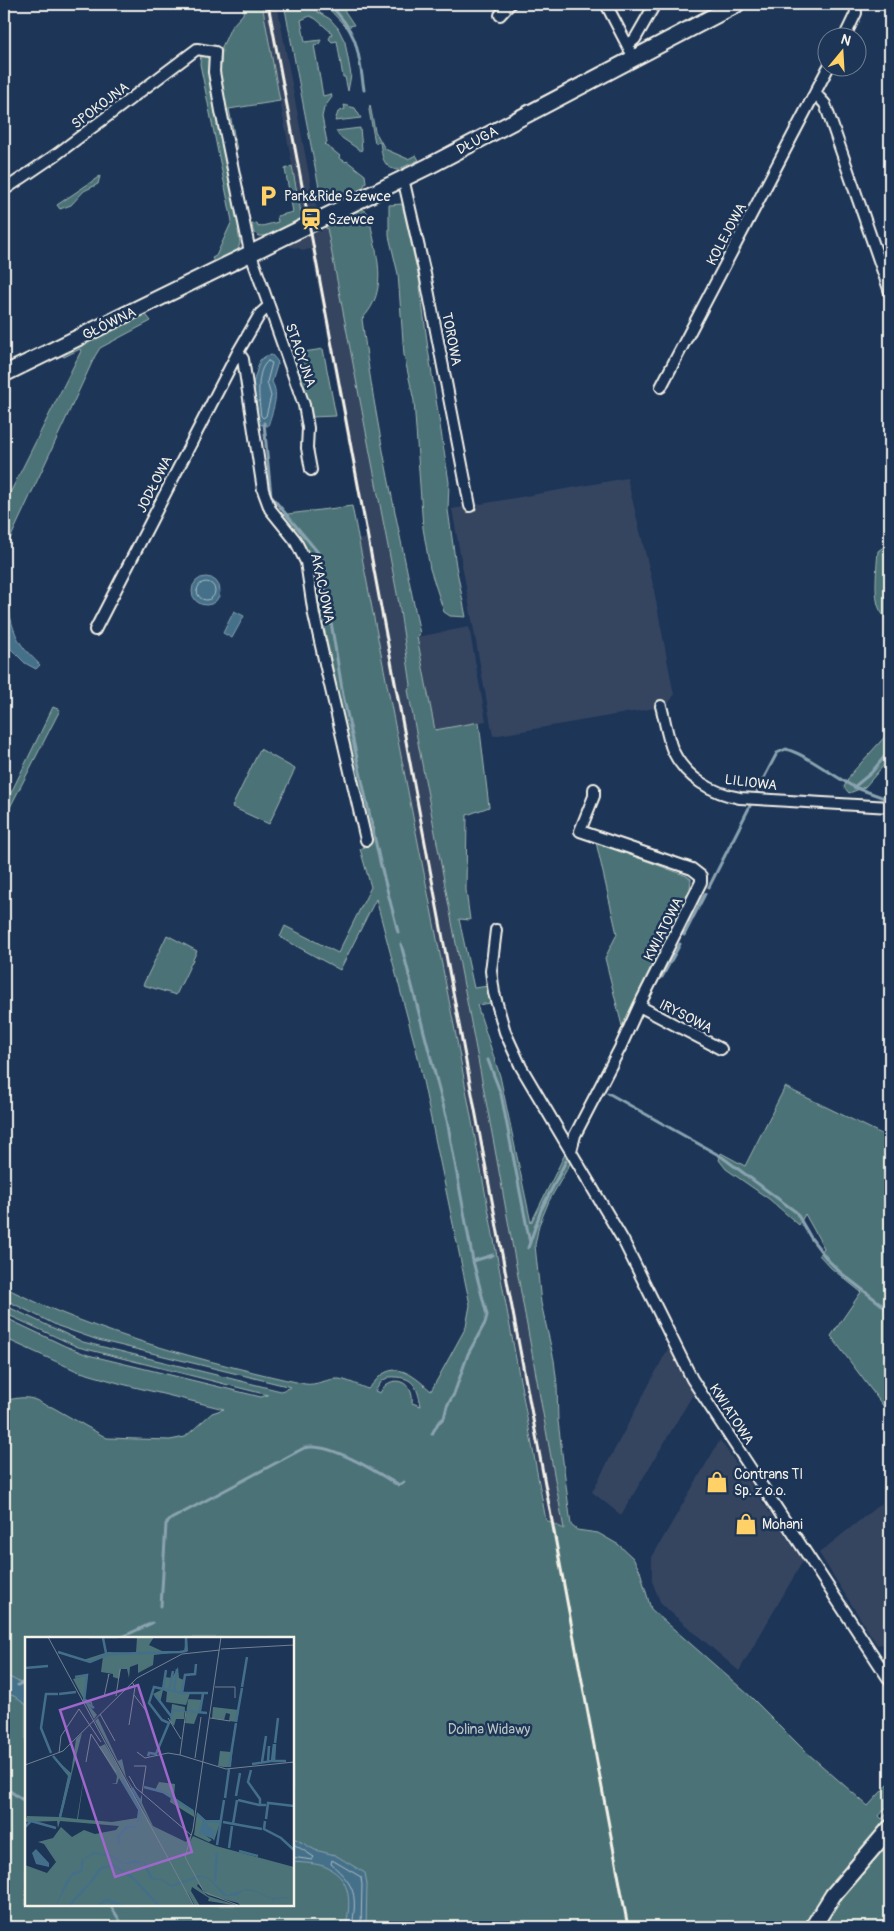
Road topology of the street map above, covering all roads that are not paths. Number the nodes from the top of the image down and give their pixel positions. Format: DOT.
graph roads {
  1 [pos="510,4"];
  2 [pos="606,4"];
  3 [pos="655,4"];
  4 [pos="737,4"];
  5 [pos="855,4"];
  6 [pos="500,15"];
  7 [pos="849,28"];
  8 [pos="215,52"];
  9 [pos="631,52"];
  10 [pos="823,78"];
  11 [pos="815,93"];
  12 [pos="404,178"];
  13 [pos="4,190"];
  14 [pos="250,252"];
  15 [pos="213,270"];
  16 [pos="890,292"];
  17 [pos="269,306"];
  18 [pos="238,352"];
  19 [pos="4,374"];
  20 [pos="661,387"];
  21 [pos="311,470"];
  22 [pos="470,506"];
  23 [pos="95,630"];
  24 [pos="661,706"];
  25 [pos="594,789"];
  26 [pos="890,807"];
  27 [pos="366,840"];
  28 [pos="496,930"];
  29 [pos="639,1006"];
  30 [pos="721,1049"];
  31 [pos="571,1151"];
  32 [pos="890,1681"];
  33 [pos="890,1828"];
  34 [pos="813,1927"];
  1 -- 6 [label="street"];
  2 -- 9 [label="street"];
  3 -- 9 [label="street"];
  4 -- 9 [label="street, DŁUGA"];
  5 -- 7 [label="street"];
  8 -- 13 [label="street, SPOKOJNA"];
  8 -- 14 [label="street, STACYJNA"];
  9 -- 12 [label="street, DŁUGA"];
  10 -- 11 [label="street, KOLEJOWA"];
  11 -- 16 [label="street"];
  11 -- 20 [label="street, KOLEJOWA"];
  12 -- 14 [label="street, DŁUGA"];
  12 -- 22 [label="street, TOROWA"];
  14 -- 15 [label="street, DŁUGA"];
  14 -- 17 [label="street, STACYJNA"];
  15 -- 19 [label="street, GŁÓWNA"];
  17 -- 18 [label="street, JODŁOWA"];
  17 -- 21 [label="street, STACYJNA"];
  18 -- 23 [label="street, JODŁOWA"];
  18 -- 27 [label="street, AKACJOWA"];
  24 -- 26 [label="street, LILIOWA"];
  25 -- 29 [label="street, KWIATOWA"];
  28 -- 31 [label="street, KWIATOWA"];
  29 -- 30 [label="street, IRYSOWA"];
  29 -- 31 [label="street, KWIATOWA"];
  31 -- 32 [label="street, KWIATOWA"];
  33 -- 34 [label="street"];
}
